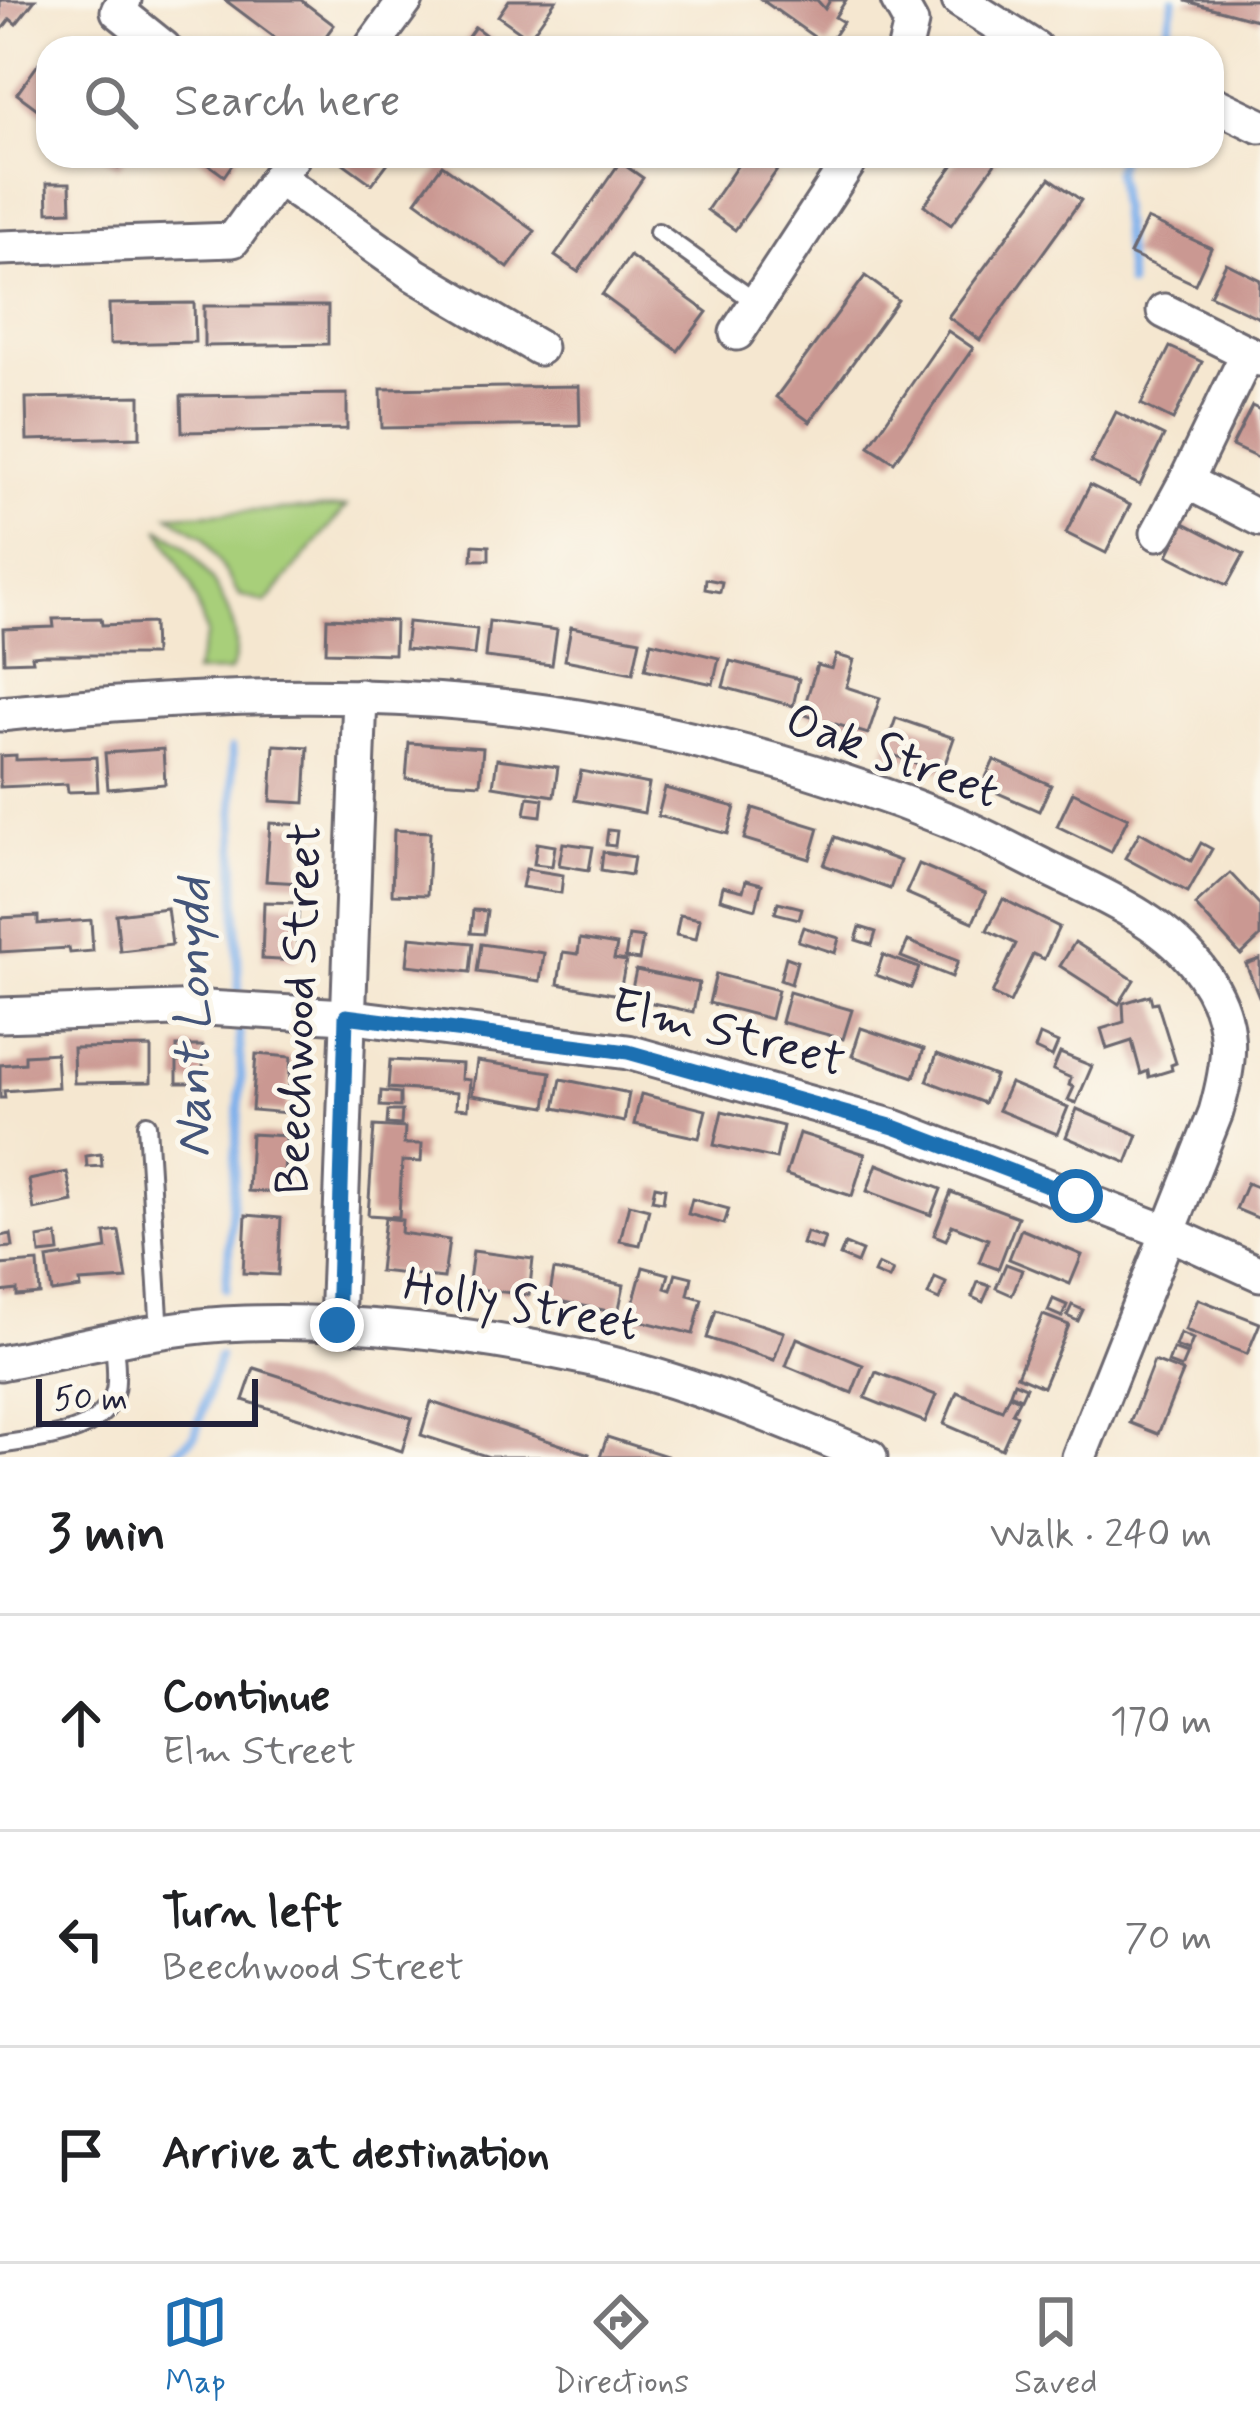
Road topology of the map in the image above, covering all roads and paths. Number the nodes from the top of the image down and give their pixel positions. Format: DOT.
graph roads {
  1 [pos="124,0"];
  2 [pos="898,0"];
  3 [pos="959,0"];
  4 [pos="396,3"];
  5 [pos="149,36"];
  6 [pos="378,36"];
  7 [pos="908,36"];
  8 [pos="1017,36"];
  9 [pos="1224,109"];
  10 [pos="1260,126"];
  11 [pos="284,168"];
  12 [pos="286,168"];
  13 [pos="845,168"];
  14 [pos="658,232"];
  15 [pos="0,248"];
  16 [pos="757,303"];
  17 [pos="1164,311"];
  18 [pos="737,333"];
  19 [pos="539,348"];
  20 [pos="1254,356"];
  21 [pos="1186,481"];
  22 [pos="1260,519"];
  23 [pos="1158,533"];
  24 [pos="360,696"];
  25 [pos="0,714"];
  26 [pos="0,1015"];
  27 [pos="346,1016"];
  28 [pos="147,1124"];
  29 [pos="1167,1232"];
  30 [pos="1260,1274"];
  31 [pos="337,1325"];
  32 [pos="160,1334"];
  33 [pos="114,1342"];
  34 [pos="0,1363"];
  35 [pos="0,1445"];
  36 [pos="810,1446"];
  37 [pos="870,1457"];
  38 [pos="1079,1457"];
  1 -- 5 [label="street"];
  2 -- 7 [label="street"];
  3 -- 8 [label="street"];
  4 -- 6 [label="street"];
  9 -- 10 [label="street"];
  11 -- 15 [label="street"];
  12 -- 19 [label="street"];
  13 -- 16 [label="street"];
  14 -- 16 [label="lane"];
  16 -- 18 [label="street"];
  17 -- 20 [label="street"];
  20 -- 21 [label="street"];
  21 -- 22 [label="street"];
  21 -- 23 [label="street"];
  24 -- 25 [label="street, Oak Street"];
  24 -- 27 [label="street, Beechwood Street"];
  24 -- 29 [label="street, Oak Street"];
  26 -- 27 [label="street, Elm Street"];
  27 -- 29 [label="street, Elm Street"];
  27 -- 31 [label="street, Beechwood Street"];
  28 -- 32 [label="lane"];
  29 -- 30 [label="street, Elm Street"];
  29 -- 38 [label="street, Oak Street"];
  31 -- 32 [label="street, Holly Street"];
  31 -- 36 [label="street, Holly Street"];
  32 -- 33 [label="street, Holly Street"];
  33 -- 34 [label="street, Holly Street"];
  33 -- 35 [label="lane"];
  36 -- 37 [label="street, Holly Street"];
}
